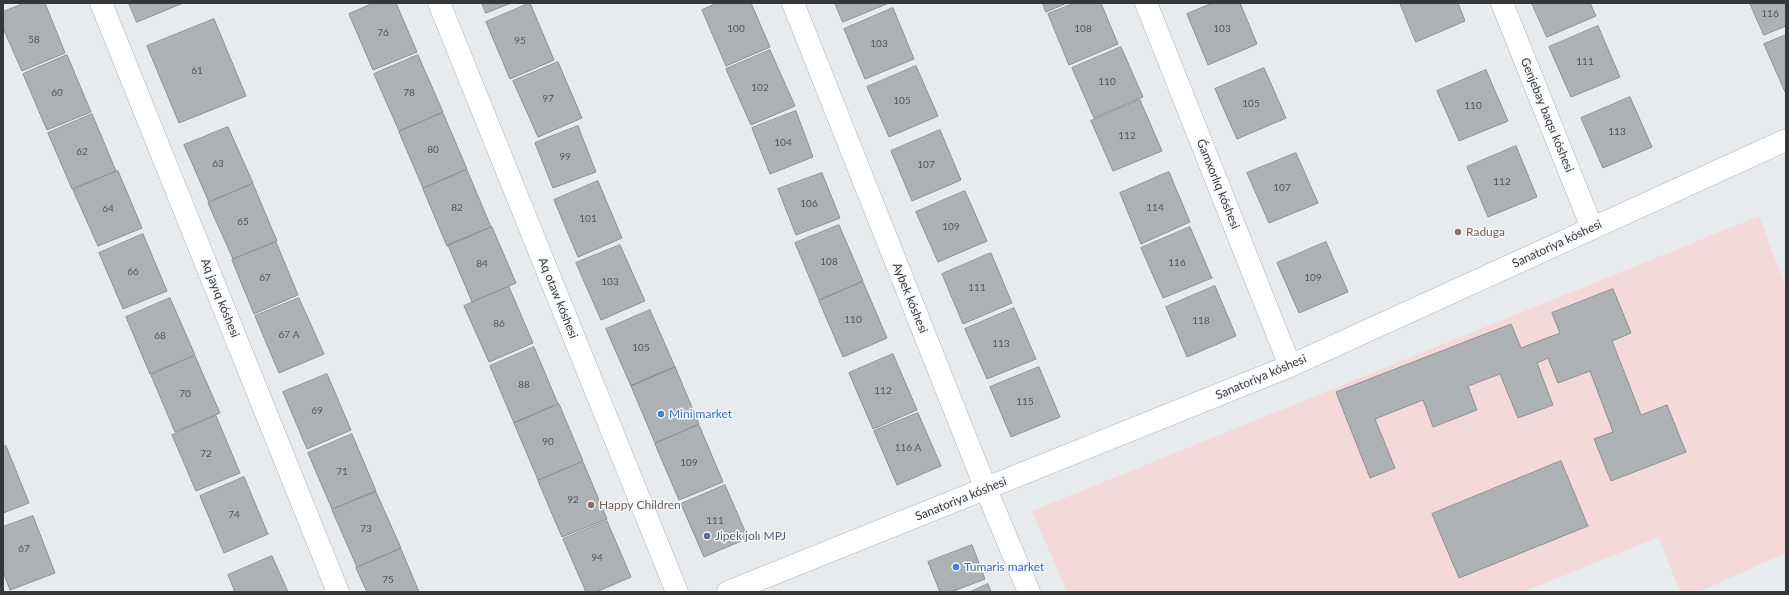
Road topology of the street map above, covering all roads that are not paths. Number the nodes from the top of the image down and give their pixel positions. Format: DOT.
graph roads {
  1 [pos="101,3"];
  2 [pos="439,3"];
  3 [pos="793,3"];
  4 [pos="1146,3"];
  5 [pos="1502,3"];
  6 [pos="1786,140"];
  7 [pos="1592,228"];
  8 [pos="1290,366"];
  9 [pos="986,489"];
  10 [pos="338,592"];
  11 [pos="677,592"];
  12 [pos="728,592"];
  13 [pos="1029,592"];
  1 -- 10 [label="street, Aq jayıq kóshesi"];
  2 -- 11 [label="street, Aq otaw kóshesi"];
  3 -- 9 [label="street, Aybek kóshesi"];
  4 -- 8 [label="street, Ǵamxorlıq kóshesi"];
  5 -- 7 [label="street, Genjebay baqsı kóshesi"];
  6 -- 7 [label="street, Sanatoriya kóshesi"];
  7 -- 8 [label="street, Sanatoriya kóshesi"];
  8 -- 9 [label="street, Sanatoriya kóshesi"];
  9 -- 12 [label="street, Sanatoriya kóshesi"];
  9 -- 13 [label="street, Aybek kóshesi"];
}
